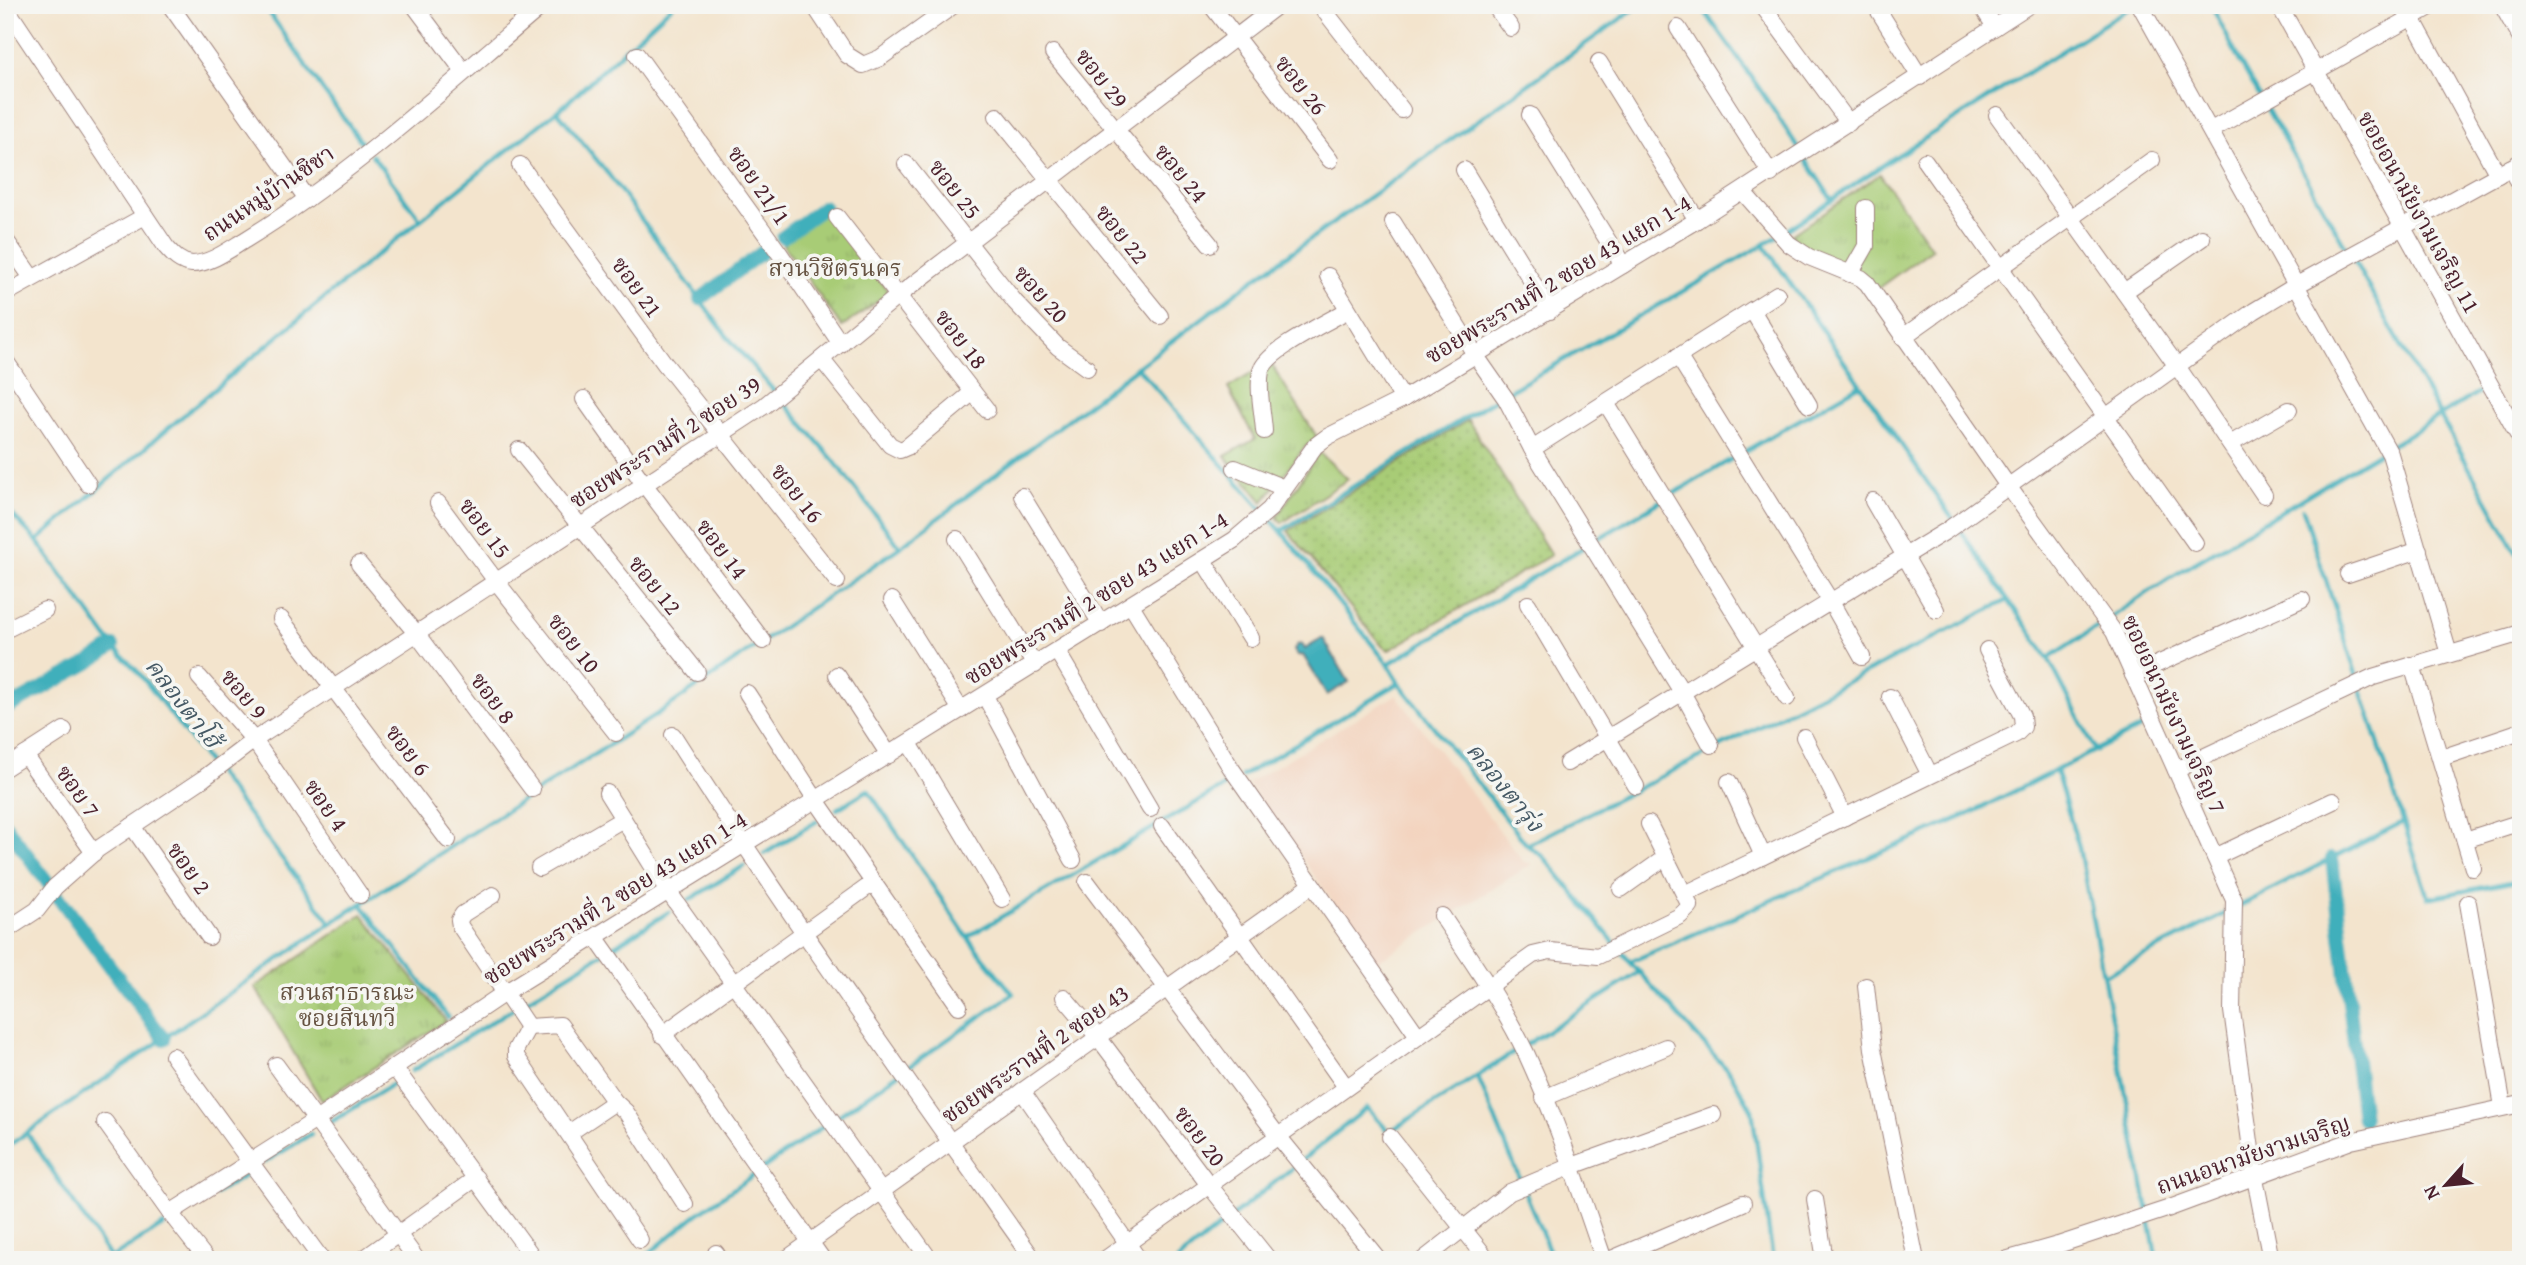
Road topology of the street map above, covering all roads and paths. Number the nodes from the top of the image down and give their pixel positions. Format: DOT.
graph roads {
  1 [pos="170,5"];
  2 [pos="414,5"];
  3 [pos="543,5"];
  4 [pos="814,5"];
  5 [pos="954,5"];
  6 [pos="1211,5"];
  7 [pos="1278,5"];
  8 [pos="1320,5"];
  9 [pos="1494,5"];
  10 [pos="1762,5"];
  11 [pos="1875,5"];
  12 [pos="1981,5"];
  13 [pos="2029,5"];
  14 [pos="2279,5"];
  15 [pos="2434,5"];
  16 [pos="2502,5"];
  17 [pos="5,6"];
  18 [pos="2143,9"];
  19 [pos="2409,11"];
  20 [pos="1511,27"];
  21 [pos="1995,27"];
  22 [pos="1678,28"];
  23 [pos="1236,38"];
  24 [pos="2521,39"];
  25 [pos="1053,53"];
  26 [pos="638,55"];
  27 [pos="1599,62"];
  28 [pos="2315,71"];
  29 [pos="464,72"];
  30 [pos="1920,77"];
  31 [pos="1402,110"];
  32 [pos="1530,115"];
  33 [pos="997,116"];
  34 [pos="1997,116"];
  35 [pos="1849,123"];
  36 [pos="2211,130"];
  37 [pos="1116,131"];
  38 [pos="1331,160"];
  39 [pos="2152,160"];
  40 [pos="1925,161"];
  41 [pos="906,164"];
  42 [pos="520,166"];
  43 [pos="2510,168"];
  44 [pos="1464,170"];
  45 [pos="1771,174"];
  46 [pos="1048,181"];
  47 [pos="2521,187"];
  48 [pos="1743,192"];
  49 [pos="307,199"];
  50 [pos="1866,208"];
  51 [pos="145,216"];
  52 [pos="837,217"];
  53 [pos="2072,218"];
  54 [pos="1697,220"];
  55 [pos="1393,222"];
  56 [pos="2402,227"];
  57 [pos="2202,238"];
  58 [pos="5,239"];
  59 [pos="967,243"];
  60 [pos="1210,244"];
  61 [pos="1623,265"];
  62 [pos="2001,269"];
  63 [pos="1850,274"];
  64 [pos="1328,276"];
  65 [pos="32,278"];
  66 [pos="2297,285"];
  67 [pos="2124,292"];
  68 [pos="5,294"];
  69 [pos="1777,294"];
  70 [pos="898,296"];
  71 [pos="1348,310"];
  72 [pos="1752,310"];
  73 [pos="1550,311"];
  74 [pos="1160,316"];
  75 [pos="1903,337"];
  76 [pos="841,344"];
  77 [pos="1476,356"];
  78 [pos="1678,356"];
  79 [pos="5,360"];
  80 [pos="822,360"];
  81 [pos="2176,366"];
  82 [pos="1087,368"];
  83 [pos="973,392"];
  84 [pos="584,399"];
  85 [pos="1404,399"];
  86 [pos="1606,402"];
  87 [pos="1809,405"];
  88 [pos="987,410"];
  89 [pos="2289,410"];
  90 [pos="2105,416"];
  91 [pos="1264,431"];
  92 [pos="721,434"];
  93 [pos="2521,439"];
  94 [pos="2230,443"];
  95 [pos="1532,449"];
  96 [pos="519,450"];
  97 [pos="1235,468"];
  98 [pos="88,484"];
  99 [pos="644,484"];
  100 [pos="2008,486"];
  101 [pos="1284,488"];
  102 [pos="2264,495"];
  103 [pos="1022,496"];
  104 [pos="1873,501"];
  105 [pos="438,503"];
  106 [pos="579,526"];
  107 [pos="957,540"];
  108 [pos="2196,543"];
  109 [pos="2419,550"];
  110 [pos="1905,557"];
  111 [pos="1203,560"];
  112 [pos="359,564"];
  113 [pos="2348,574"];
  114 [pos="496,581"];
  115 [pos="836,581"];
  116 [pos="2302,599"];
  117 [pos="892,600"];
  118 [pos="1831,602"];
  119 [pos="1528,604"];
  120 [pos="1131,605"];
  121 [pos="45,610"];
  122 [pos="1936,610"];
  123 [pos="281,619"];
  124 [pos="1101,624"];
  125 [pos="5,630"];
  126 [pos="416,633"];
  127 [pos="2521,633"];
  128 [pos="1251,638"];
  129 [pos="763,641"];
  130 [pos="1756,647"];
  131 [pos="1987,650"];
  132 [pos="1057,651"];
  133 [pos="2449,654"];
  134 [pos="1862,657"];
  135 [pos="1035,665"];
  136 [pos="2412,665"];
  137 [pos="697,672"];
  138 [pos="837,675"];
  139 [pos="2133,675"];
  140 [pos="199,677"];
  141 [pos="332,688"];
  142 [pos="1682,692"];
  143 [pos="747,693"];
  144 [pos="985,696"];
  145 [pos="1890,697"];
  146 [pos="1787,698"];
  147 [pos="961,710"];
  148 [pos="64,730"];
  149 [pos="2521,731"];
  150 [pos="616,733"];
  151 [pos="673,735"];
  152 [pos="1607,737"];
  153 [pos="1804,737"];
  154 [pos="254,740"];
  155 [pos="909,743"];
  156 [pos="1711,745"];
  157 [pos="25,755"];
  158 [pos="889,755"];
  159 [pos="2441,758"];
  160 [pos="1567,763"];
  161 [pos="5,768"];
  162 [pos="2176,770"];
  163 [pos="1930,775"];
  164 [pos="1729,782"];
  165 [pos="1636,786"];
  166 [pos="533,789"];
  167 [pos="607,793"];
  168 [pos="816,800"];
  169 [pos="2333,801"];
  170 [pos="1150,809"];
  171 [pos="1845,817"];
  172 [pos="622,819"];
  173 [pos="2521,822"];
  174 [pos="1649,824"];
  175 [pos="132,826"];
  176 [pos="1162,826"];
  177 [pos="448,840"];
  178 [pos="2465,840"];
  179 [pos="743,845"];
  180 [pos="94,853"];
  181 [pos="1763,856"];
  182 [pos="1666,857"];
  183 [pos="2215,857"];
  184 [pos="1073,860"];
  185 [pos="539,868"];
  186 [pos="2473,868"];
  187 [pos="1087,882"];
  188 [pos="873,883"];
  189 [pos="1312,885"];
  190 [pos="1620,889"];
  191 [pos="668,891"];
  192 [pos="1685,894"];
  193 [pos="360,895"];
  194 [pos="493,895"];
  195 [pos="1002,899"];
  196 [pos="2468,903"];
  197 [pos="1442,916"];
  198 [pos="5,931"];
  199 [pos="804,934"];
  200 [pos="1240,936"];
  201 [pos="209,937"];
  202 [pos="596,938"];
  203 [pos="733,982"];
  204 [pos="1866,986"];
  205 [pos="1489,987"];
  206 [pos="1167,988"];
  207 [pos="506,992"];
  208 [pos="1063,997"];
  209 [pos="959,1006"];
  210 [pos="528,1027"];
  211 [pos="662,1034"];
  212 [pos="1418,1036"];
  213 [pos="1098,1037"];
  214 [pos="1666,1047"];
  215 [pos="173,1056"];
  216 [pos="276,1065"];
  217 [pos="394,1067"];
  218 [pos="1346,1087"];
  219 [pos="1022,1091"];
  220 [pos="1544,1098"];
  221 [pos="615,1102"];
  222 [pos="2521,1104"];
  223 [pos="2503,1107"];
  224 [pos="1713,1115"];
  225 [pos="316,1120"];
  226 [pos="105,1122"];
  227 [pos="569,1133"];
  228 [pos="1278,1136"];
  229 [pos="1390,1137"];
  230 [pos="951,1142"];
  231 [pos="250,1162"];
  232 [pos="1572,1166"];
  233 [pos="476,1178"];
  234 [pos="2255,1178"];
  235 [pos="1209,1185"];
  236 [pos="882,1191"];
  237 [pos="1815,1199"];
  238 [pos="1743,1203"];
  239 [pos="685,1204"];
  240 [pos="170,1213"];
  241 [pos="1463,1227"];
  242 [pos="398,1234"];
  243 [pos="640,1240"];
  244 [pos="810,1242"];
  245 [pos="1127,1243"];
  246 [pos="2060,1252"];
  247 [pos="207,1260"];
  248 [pos="322,1260"];
  249 [pos="362,1260"];
  250 [pos="417,1260"];
  251 [pos="535,1260"];
  252 [pos="785,1260"];
  253 [pos="823,1260"];
  254 [pos="930,1260"];
  255 [pos="1034,1260"];
  256 [pos="1104,1260"];
  257 [pos="1139,1260"];
  258 [pos="1269,1260"];
  259 [pos="1379,1260"];
  260 [pos="1423,1260"];
  261 [pos="1488,1260"];
  262 [pos="1606,1260"];
  263 [pos="1825,1260"];
  264 [pos="1916,1260"];
  265 [pos="2005,1260"];
  266 [pos="2271,1260"];
  1 -- 49 [label="street"];
  2 -- 29 [label="street"];
  3 -- 29 [label="street, ถนนหมู่บ้านชิชา"];
  4 -- 5 [label="street"];
  6 -- 23 [label="street, ซอย 26"];
  7 -- 23 [label="street, ซอยพระรามที่ 2 ซอย 39"];
  8 -- 31 [label="street"];
  9 -- 20 [label="street"];
  10 -- 35 [label="street"];
  11 -- 30 [label="street"];
  12 -- 21 [label="street"];
  13 -- 21 [label="street, ซอยพระรามที่ 2 ซอย 43 แยก 1-4"];
  14 -- 28 [label="street, ซอยอนามัยงามเจริญ 11"];
  15 -- 19 [label="street"];
  16 -- 24 [label="street"];
  17 -- 51 [label="street, ถนนหมู่บ้านชิชา"];
  18 -- 36 [label="street"];
  19 -- 28 [label="street"];
  19 -- 43 [label="street"];
  21 -- 30 [label="street, ซอยพระรามที่ 2 ซอย 43 แยก 1-4"];
  22 -- 45 [label="street"];
  23 -- 37 [label="street, ซอยพระรามที่ 2 ซอย 39"];
  23 -- 38 [label="street, ซอย 26"];
  25 -- 37 [label="street, ซอย 29"];
  26 -- 76 [label="street, ซอย 21/1"];
  27 -- 54 [label="street"];
  28 -- 36 [label="street"];
  28 -- 56 [label="street, ซอยอนามัยงามเจริญ 11"];
  29 -- 49 [label="street, ถนนหมู่บ้านชิชา"];
  30 -- 35 [label="street, ซอยพระรามที่ 2 ซอย 43 แยก 1-4"];
  32 -- 61 [label="street"];
  33 -- 46 [label="street, ซอย 22"];
  34 -- 53 [label="street"];
  35 -- 45 [label="street, ซอยพระรามที่ 2 ซอย 43 แยก 1-4"];
  36 -- 66 [label="street"];
  37 -- 46 [label="street, ซอยพระรามที่ 2 ซอย 39"];
  37 -- 60 [label="street, ซอย 24"];
  39 -- 53 [label="street"];
  40 -- 62 [label="street"];
  41 -- 59 [label="street, ซอย 25"];
  42 -- 92 [label="street, ซอย 21"];
  43 -- 47 [label="street"];
  43 -- 56 [label="street"];
  44 -- 73 [label="street"];
  45 -- 48 [label="street, ซอยพระรามที่ 2 ซอย 43 แยก 1-4"];
  46 -- 59 [label="street, ซอยพระรามที่ 2 ซอย 39"];
  46 -- 74 [label="street, ซอย 22"];
  48 -- 54 [label="street, ซอยพระรามที่ 2 ซอย 43 แยก 1-4"];
  48 -- 63 [label="street, ซอยอนามัยงามเจริญ 7"];
  49 -- 51 [label="street, ถนนหมู่บ้านชิชา"];
  50 -- 63 [label="street"];
  51 -- 65 [label="street"];
  52 -- 70 [label="street, ซอย 18"];
  53 -- 62 [label="street"];
  53 -- 67 [label="street"];
  54 -- 61 [label="street, ซอยพระรามที่ 2 ซอย 43 แยก 1-4"];
  55 -- 77 [label="street"];
  56 -- 66 [label="street"];
  56 -- 93 [label="street, ซอยอนามัยงามเจริญ 11"];
  57 -- 67 [label="street"];
  58 -- 65 [label="street"];
  59 -- 70 [label="street, ซอยพระรามที่ 2 ซอย 39"];
  59 -- 82 [label="street, ซอย 20"];
  61 -- 73 [label="street, ซอยพระรามที่ 2 ซอย 43 แยก 1-4"];
  62 -- 75 [label="street"];
  62 -- 90 [label="street"];
  63 -- 75 [label="street, ซอยอนามัยงามเจริญ 7"];
  64 -- 71 [label="street"];
  65 -- 68 [label="street"];
  66 -- 81 [label="street"];
  66 -- 109 [label="street"];
  67 -- 81 [label="street"];
  69 -- 72 [label="street"];
  70 -- 76 [label="street, ซอยพระรามที่ 2 ซอย 39"];
  70 -- 83 [label="street, ซอย 18"];
  71 -- 85 [label="street"];
  71 -- 91 [label="street"];
  72 -- 78 [label="street"];
  72 -- 87 [label="street"];
  73 -- 77 [label="street, ซอยพระรามที่ 2 ซอย 43 แยก 1-4"];
  75 -- 100 [label="street, ซอยอนามัยงามเจริญ 7"];
  76 -- 80 [label="street, ซอยพระรามที่ 2 ซอย 39"];
  77 -- 85 [label="street, ซอยพระรามที่ 2 ซอย 43 แยก 1-4"];
  77 -- 95 [label="street"];
  78 -- 86 [label="street"];
  78 -- 118 [label="street"];
  79 -- 98 [label="street"];
  80 -- 83 [label="street"];
  80 -- 92 [label="street, ซอยพระรามที่ 2 ซอย 39"];
  81 -- 90 [label="street"];
  81 -- 94 [label="street"];
  83 -- 88 [label="street, ซอย 18"];
  84 -- 99 [label="street, ซอย 14"];
  85 -- 101 [label="street, ซอยพระรามที่ 2 ซอย 43 แยก 1-4"];
  86 -- 95 [label="street"];
  86 -- 130 [label="street"];
  89 -- 94 [label="street"];
  90 -- 100 [label="street"];
  90 -- 108 [label="street"];
  92 -- 99 [label="street, ซอยพระรามที่ 2 ซอย 39"];
  92 -- 115 [label="street, ซอย 16"];
  94 -- 102 [label="street"];
  95 -- 142 [label="street"];
  96 -- 106 [label="street, ซอย 12"];
  97 -- 101 [label="street"];
  99 -- 106 [label="street, ซอยพระรามที่ 2 ซอย 39"];
  99 -- 129 [label="street, ซอย 14"];
  100 -- 110 [label="street"];
  100 -- 139 [label="street, ซอยอนามัยงามเจริญ 7"];
  101 -- 111 [label="street, ซอยพระรามที่ 2 ซอย 43 แยก 1-4"];
  103 -- 124 [label="street"];
  104 -- 110 [label="street"];
  105 -- 114 [label="street, ซอย 15"];
  106 -- 114 [label="street, ซอยพระรามที่ 2 ซอย 39"];
  106 -- 137 [label="street, ซอย 12"];
  107 -- 135 [label="street"];
  109 -- 113 [label="street"];
  109 -- 133 [label="street"];
  110 -- 118 [label="street"];
  110 -- 122 [label="street"];
  111 -- 120 [label="street, ซอยพระรามที่ 2 ซอย 43 แยก 1-4"];
  111 -- 128 [label="street"];
  112 -- 126 [label="street, ซอย 8"];
  114 -- 126 [label="street, ซอยพระรามที่ 2 ซอย 39"];
  114 -- 150 [label="street, ซอย 10"];
  116 -- 139 [label="street"];
  117 -- 147 [label="street"];
  118 -- 130 [label="street"];
  118 -- 134 [label="street"];
  119 -- 152 [label="street"];
  120 -- 124 [label="street, ซอยพระรามที่ 2 ซอย 43 แยก 1-4"];
  120 -- 189 [label="street"];
  121 -- 125 [label="street"];
  123 -- 141 [label="street, ซอย 6"];
  124 -- 132 [label="street, ซอยพระรามที่ 2 ซอย 43 แยก 1-4"];
  126 -- 141 [label="street, ซอยพระรามที่ 2 ซอย 39"];
  126 -- 166 [label="street, ซอย 8"];
  127 -- 133 [label="street"];
  130 -- 142 [label="street"];
  130 -- 146 [label="street"];
  131 -- 163 [label="street"];
  132 -- 135 [label="street, ซอยพระรามที่ 2 ซอย 43 แยก 1-4"];
  132 -- 170 [label="street"];
  133 -- 136 [label="street"];
  135 -- 144 [label="street, ซอยพระรามที่ 2 ซอย 43 แยก 1-4"];
  136 -- 159 [label="street"];
  136 -- 162 [label="street"];
  138 -- 158 [label="street"];
  139 -- 162 [label="street, ซอยอนามัยงามเจริญ 7"];
  140 -- 154 [label="street, ซอย 9"];
  141 -- 154 [label="street, ซอยพระรามที่ 2 ซอย 39"];
  141 -- 177 [label="street, ซอย 6"];
  142 -- 152 [label="street"];
  142 -- 156 [label="street"];
  143 -- 168 [label="street"];
  144 -- 147 [label="street, ซอยพระรามที่ 2 ซอย 43 แยก 1-4"];
  144 -- 184 [label="street"];
  145 -- 163 [label="street"];
  147 -- 155 [label="street, ซอยพระรามที่ 2 ซอย 43 แยก 1-4"];
  148 -- 157 [label="street, ซอย 7"];
  149 -- 159 [label="street"];
  151 -- 179 [label="street"];
  152 -- 160 [label="street"];
  152 -- 165 [label="street"];
  153 -- 171 [label="street"];
  154 -- 175 [label="street, ซอยพระรามที่ 2 ซอย 39"];
  154 -- 193 [label="street, ซอย 4"];
  155 -- 158 [label="street, ซอยพระรามที่ 2 ซอย 43 แยก 1-4"];
  155 -- 195 [label="street"];
  157 -- 161 [label="street, ซอย 7"];
  157 -- 180 [label="street, ซอย 7"];
  158 -- 168 [label="street, ซอยพระรามที่ 2 ซอย 43 แยก 1-4"];
  159 -- 178 [label="street"];
  162 -- 183 [label="street, ซอยอนามัยงามเจริญ 7"];
  163 -- 171 [label="street"];
  164 -- 181 [label="street"];
  167 -- 172 [label="street"];
  168 -- 179 [label="street, ซอยพระรามที่ 2 ซอย 43 แยก 1-4"];
  168 -- 188 [label="street"];
  169 -- 183 [label="street"];
  171 -- 181 [label="street"];
  172 -- 185 [label="street"];
  172 -- 191 [label="street"];
  173 -- 178 [label="street"];
  174 -- 182 [label="street"];
  175 -- 180 [label="street, ซอยพระรามที่ 2 ซอย 39"];
  175 -- 201 [label="street, ซอย 2"];
  176 -- 200 [label="street"];
  178 -- 186 [label="street"];
  179 -- 191 [label="street, ซอยพระรามที่ 2 ซอย 43 แยก 1-4"];
  179 -- 199 [label="street"];
  180 -- 198 [label="street, ซอยพระรามที่ 2 ซอย 39"];
  181 -- 192 [label="street"];
  182 -- 190 [label="street"];
  182 -- 192 [label="street"];
  183 -- 234 [label="street, ซอยอนามัยงามเจริญ 7"];
  187 -- 206 [label="street"];
  188 -- 199 [label="street"];
  188 -- 209 [label="street"];
  189 -- 200 [label="street, ซอยพระรามที่ 2 ซอย 43"];
  189 -- 212 [label="street"];
  191 -- 202 [label="street, ซอยพระรามที่ 2 ซอย 43 แยก 1-4"];
  191 -- 203 [label="street"];
  192 -- 205 [label="street"];
  194 -- 207 [label="street"];
  196 -- 223 [label="street"];
  197 -- 205 [label="street"];
  199 -- 203 [label="street"];
  199 -- 230 [label="street"];
  200 -- 206 [label="street, ซอยพระรามที่ 2 ซอย 43"];
  200 -- 218 [label="street"];
  202 -- 207 [label="street, ซอยพระรามที่ 2 ซอย 43 แยก 1-4"];
  202 -- 211 [label="street"];
  203 -- 211 [label="street"];
  203 -- 236 [label="street"];
  204 -- 264 [label="street"];
  205 -- 212 [label="street"];
  205 -- 220 [label="street"];
  206 -- 213 [label="street, ซอยพระรามที่ 2 ซอย 43"];
  206 -- 228 [label="street"];
  207 -- 210 [label="street"];
  207 -- 217 [label="street, ซอยพระรามที่ 2 ซอย 43 แยก 1-4"];
  208 -- 213 [label="street, ซอย 20"];
  210 -- 221 [label="street"];
  210 -- 227 [label="street"];
  211 -- 244 [label="street"];
  212 -- 218 [label="street"];
  213 -- 219 [label="street, ซอยพระรามที่ 2 ซอย 43"];
  213 -- 235 [label="street, ซอย 20"];
  214 -- 220 [label="street"];
  215 -- 231 [label="street"];
  216 -- 225 [label="street"];
  217 -- 225 [label="street, ซอยพระรามที่ 2 ซอย 43 แยก 1-4"];
  217 -- 233 [label="street"];
  218 -- 228 [label="street"];
  219 -- 230 [label="street, ซอยพระรามที่ 2 ซอย 43"];
  219 -- 245 [label="street"];
  220 -- 232 [label="street"];
  221 -- 227 [label="street"];
  221 -- 239 [label="street"];
  222 -- 223 [label="street, ถนนอนามัยงามเจริญ"];
  223 -- 234 [label="street, ถนนอนามัยงามเจริญ"];
  224 -- 232 [label="street"];
  225 -- 231 [label="street, ซอยพระรามที่ 2 ซอย 43 แยก 1-4"];
  225 -- 242 [label="street"];
  226 -- 240 [label="street"];
  227 -- 243 [label="street"];
  228 -- 235 [label="street"];
  228 -- 259 [label="street"];
  229 -- 241 [label="street"];
  230 -- 236 [label="street, ซอยพระรามที่ 2 ซอย 43"];
  230 -- 255 [label="street"];
  231 -- 240 [label="street, ซอยพระรามที่ 2 ซอย 43 แยก 1-4"];
  231 -- 248 [label="street"];
  232 -- 241 [label="street"];
  232 -- 262 [label="street"];
  233 -- 242 [label="street"];
  233 -- 251 [label="street"];
  234 -- 246 [label="street, ถนนอนามัยงามเจริญ"];
  234 -- 266 [label="street, ซอยอนามัยงามเจริญ 7"];
  235 -- 245 [label="street"];
  235 -- 258 [label="street, ซอย 20"];
  236 -- 244 [label="street, ซอยพระรามที่ 2 ซอย 43"];
  236 -- 254 [label="street"];
  237 -- 263 [label="street"];
  238 -- 262 [label="street"];
  240 -- 247 [label="street"];
  241 -- 260 [label="street"];
  241 -- 261 [label="street"];
  242 -- 249 [label="street"];
  242 -- 250 [label="street"];
  244 -- 252 [label="street, ซอยพระรามที่ 2 ซอย 43"];
  244 -- 253 [label="street"];
  245 -- 256 [label="street"];
  245 -- 257 [label="street"];
  246 -- 265 [label="street, ถนนอนามัยงามเจริญ"];
}
